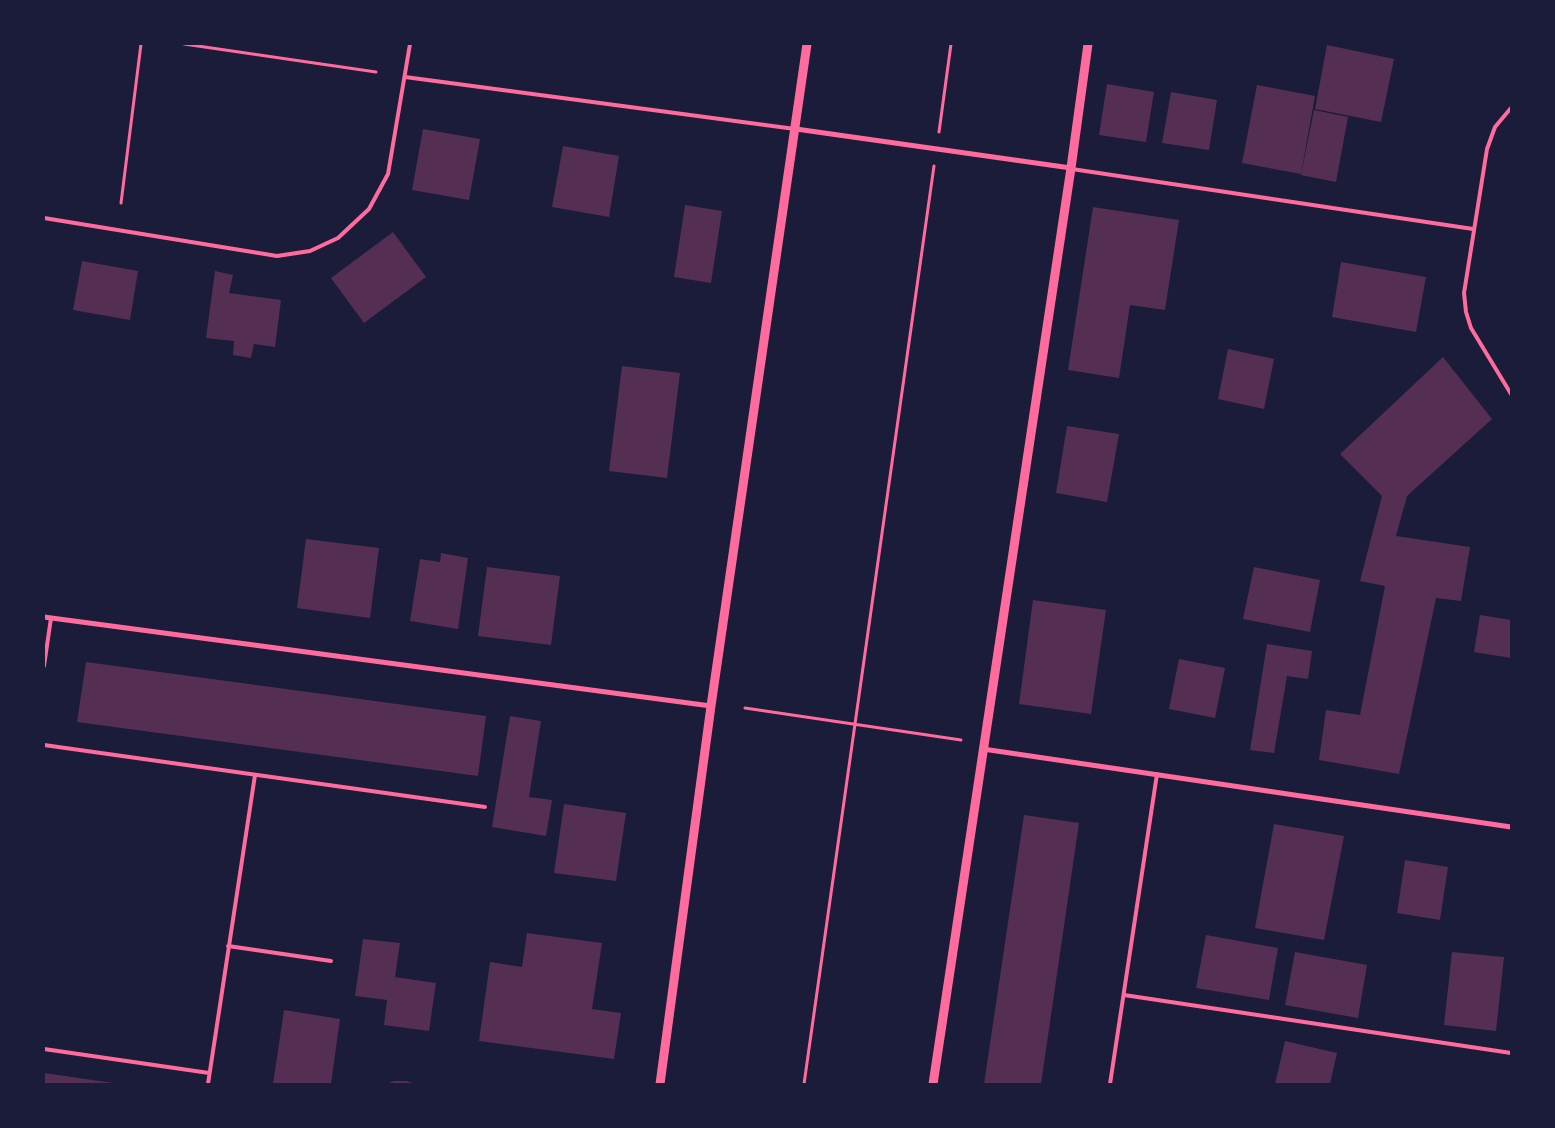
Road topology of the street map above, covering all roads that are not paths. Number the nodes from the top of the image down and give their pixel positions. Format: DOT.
graph roads {
  1 [pos="410,44"];
  2 [pos="807,44"];
  3 [pos="1088,44"];
  4 [pos="405,77"];
  5 [pos="1511,108"];
  6 [pos="796,130"];
  7 [pos="1070,168"];
  8 [pos="44,218"];
  9 [pos="1473,229"];
  10 [pos="1511,394"];
  11 [pos="44,617"];
  12 [pos="51,618"];
  13 [pos="44,666"];
  14 [pos="711,706"];
  15 [pos="44,745"];
  16 [pos="983,749"];
  17 [pos="1157,774"];
  18 [pos="255,775"];
  19 [pos="485,807"];
  20 [pos="1511,827"];
  21 [pos="228,946"];
  22 [pos="331,960"];
  23 [pos="1124,995"];
  24 [pos="44,1049"];
  25 [pos="1511,1053"];
  26 [pos="209,1073"];
  27 [pos="208,1084"];
  28 [pos="660,1084"];
  29 [pos="933,1084"];
  30 [pos="1110,1084"];
  1 -- 4 [label="lane"];
  2 -- 6 [label="street"];
  3 -- 7 [label="street"];
  4 -- 6 [label="lane"];
  4 -- 8 [label="lane"];
  5 -- 9 [label="lane"];
  6 -- 7 [label="street"];
  6 -- 14 [label="street"];
  7 -- 9 [label="lane"];
  7 -- 16 [label="street"];
  9 -- 10 [label="lane"];
  11 -- 12 [label="street"];
  12 -- 13 [label="lane"];
  12 -- 14 [label="street"];
  14 -- 28 [label="street"];
  15 -- 18 [label="lane"];
  16 -- 17 [label="street"];
  16 -- 29 [label="street"];
  17 -- 20 [label="street"];
  17 -- 23 [label="lane"];
  18 -- 19 [label="lane"];
  18 -- 21 [label="lane"];
  21 -- 22 [label="lane"];
  21 -- 26 [label="lane"];
  23 -- 25 [label="lane"];
  23 -- 30 [label="lane"];
  24 -- 26 [label="lane"];
  26 -- 27 [label="lane"];
}
